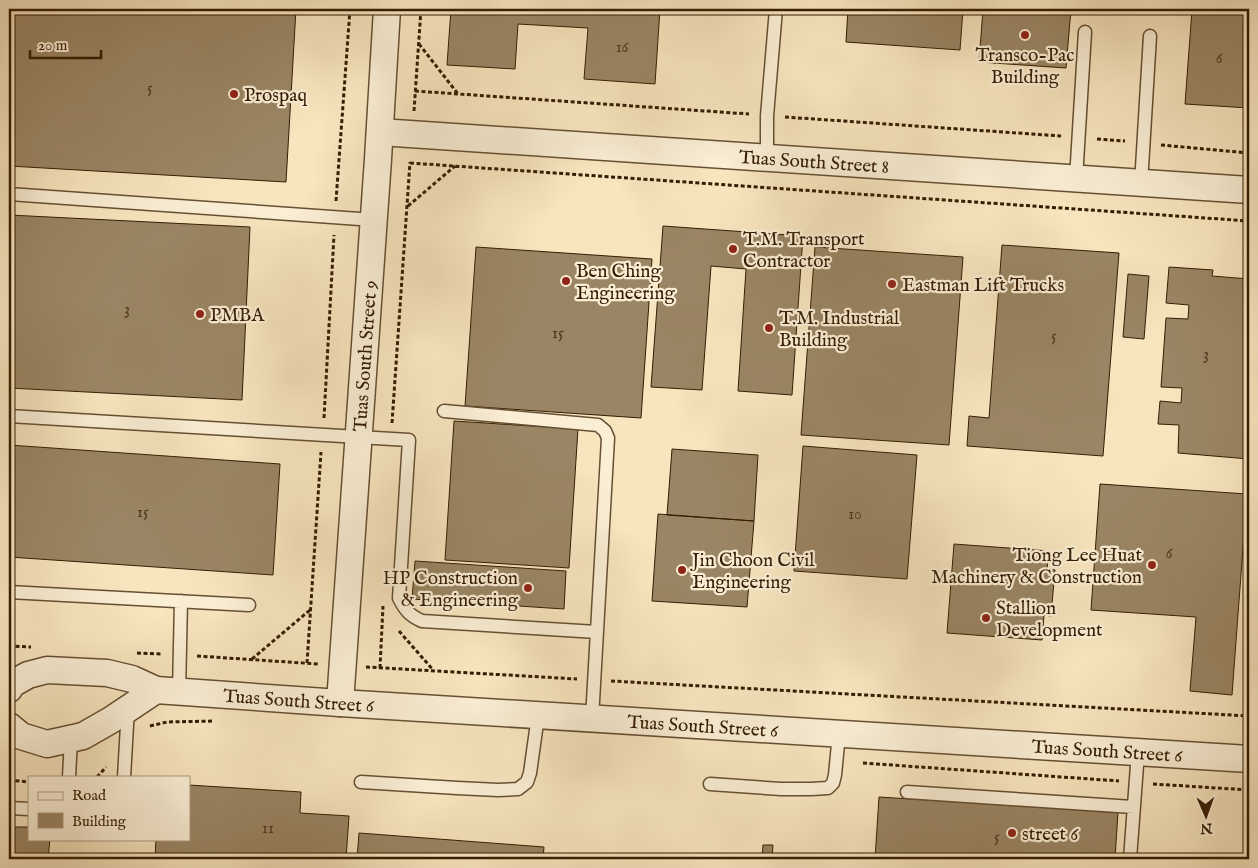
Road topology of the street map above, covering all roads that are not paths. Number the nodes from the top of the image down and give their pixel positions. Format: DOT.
graph roads {
  1 [pos="387,9"];
  2 [pos="776,9"];
  3 [pos="1086,32"];
  4 [pos="1150,36"];
  5 [pos="380,132"];
  6 [pos="767,158"];
  7 [pos="1076,179"];
  8 [pos="1141,184"];
  9 [pos="1249,190"];
  10 [pos="9,194"];
  11 [pos="374,220"];
  12 [pos="444,412"];
  13 [pos="9,416"];
  14 [pos="359,437"];
  15 [pos="9,592"];
  16 [pos="181,601"];
  17 [pos="250,605"];
  18 [pos="597,632"];
  19 [pos="9,689"];
  20 [pos="168,691"];
  21 [pos="340,703"];
  22 [pos="128,708"];
  23 [pos="538,716"];
  24 [pos="592,719"];
  25 [pos="9,726"];
  26 [pos="839,734"];
  27 [pos="71,739"];
  28 [pos="1138,752"];
  29 [pos="1249,759"];
  30 [pos="69,776"];
  31 [pos="124,776"];
  32 [pos="361,782"];
  33 [pos="710,784"];
  34 [pos="907,792"];
  35 [pos="1134,807"];
  36 [pos="9,808"];
  37 [pos="28,809"];
  38 [pos="1130,859"];
  1 -- 5 [label="street, Tuas South Street 9"];
  2 -- 6 [label="lane"];
  3 -- 7 [label="lane"];
  4 -- 8 [label="lane"];
  5 -- 6 [label="street, Tuas South Street 8"];
  5 -- 11 [label="street, Tuas South Street 9"];
  6 -- 7 [label="street, Tuas South Street 8"];
  7 -- 8 [label="street, Tuas South Street 8"];
  8 -- 9 [label="street, Tuas South Street 8"];
  10 -- 11 [label="lane"];
  11 -- 14 [label="street, Tuas South Street 9"];
  12 -- 18 [label="lane"];
  13 -- 14 [label="lane"];
  14 -- 18 [label="lane"];
  14 -- 21 [label="street, Tuas South Street 9"];
  15 -- 16 [label="lane"];
  16 -- 17 [label="lane"];
  16 -- 20 [label="lane"];
  18 -- 24 [label="lane"];
  19 -- 20 [label="street, Tuas South Street 6"];
  20 -- 21 [label="street, Tuas South Street 6"];
  20 -- 22 [label="street"];
  21 -- 23 [label="street, Tuas South Street 6"];
  22 -- 27 [label="street"];
  22 -- 31 [label="lane"];
  23 -- 24 [label="street, Tuas South Street 6"];
  23 -- 32 [label="lane"];
  24 -- 26 [label="street, Tuas South Street 6"];
  25 -- 27 [label="street"];
  26 -- 28 [label="street, Tuas South Street 6"];
  26 -- 33 [label="lane"];
  27 -- 30 [label="lane"];
  28 -- 29 [label="street, Tuas South Street 6"];
  28 -- 35 [label="lane"];
  34 -- 35 [label="lane"];
  35 -- 38 [label="lane"];
  36 -- 37 [label="lane"];
}
